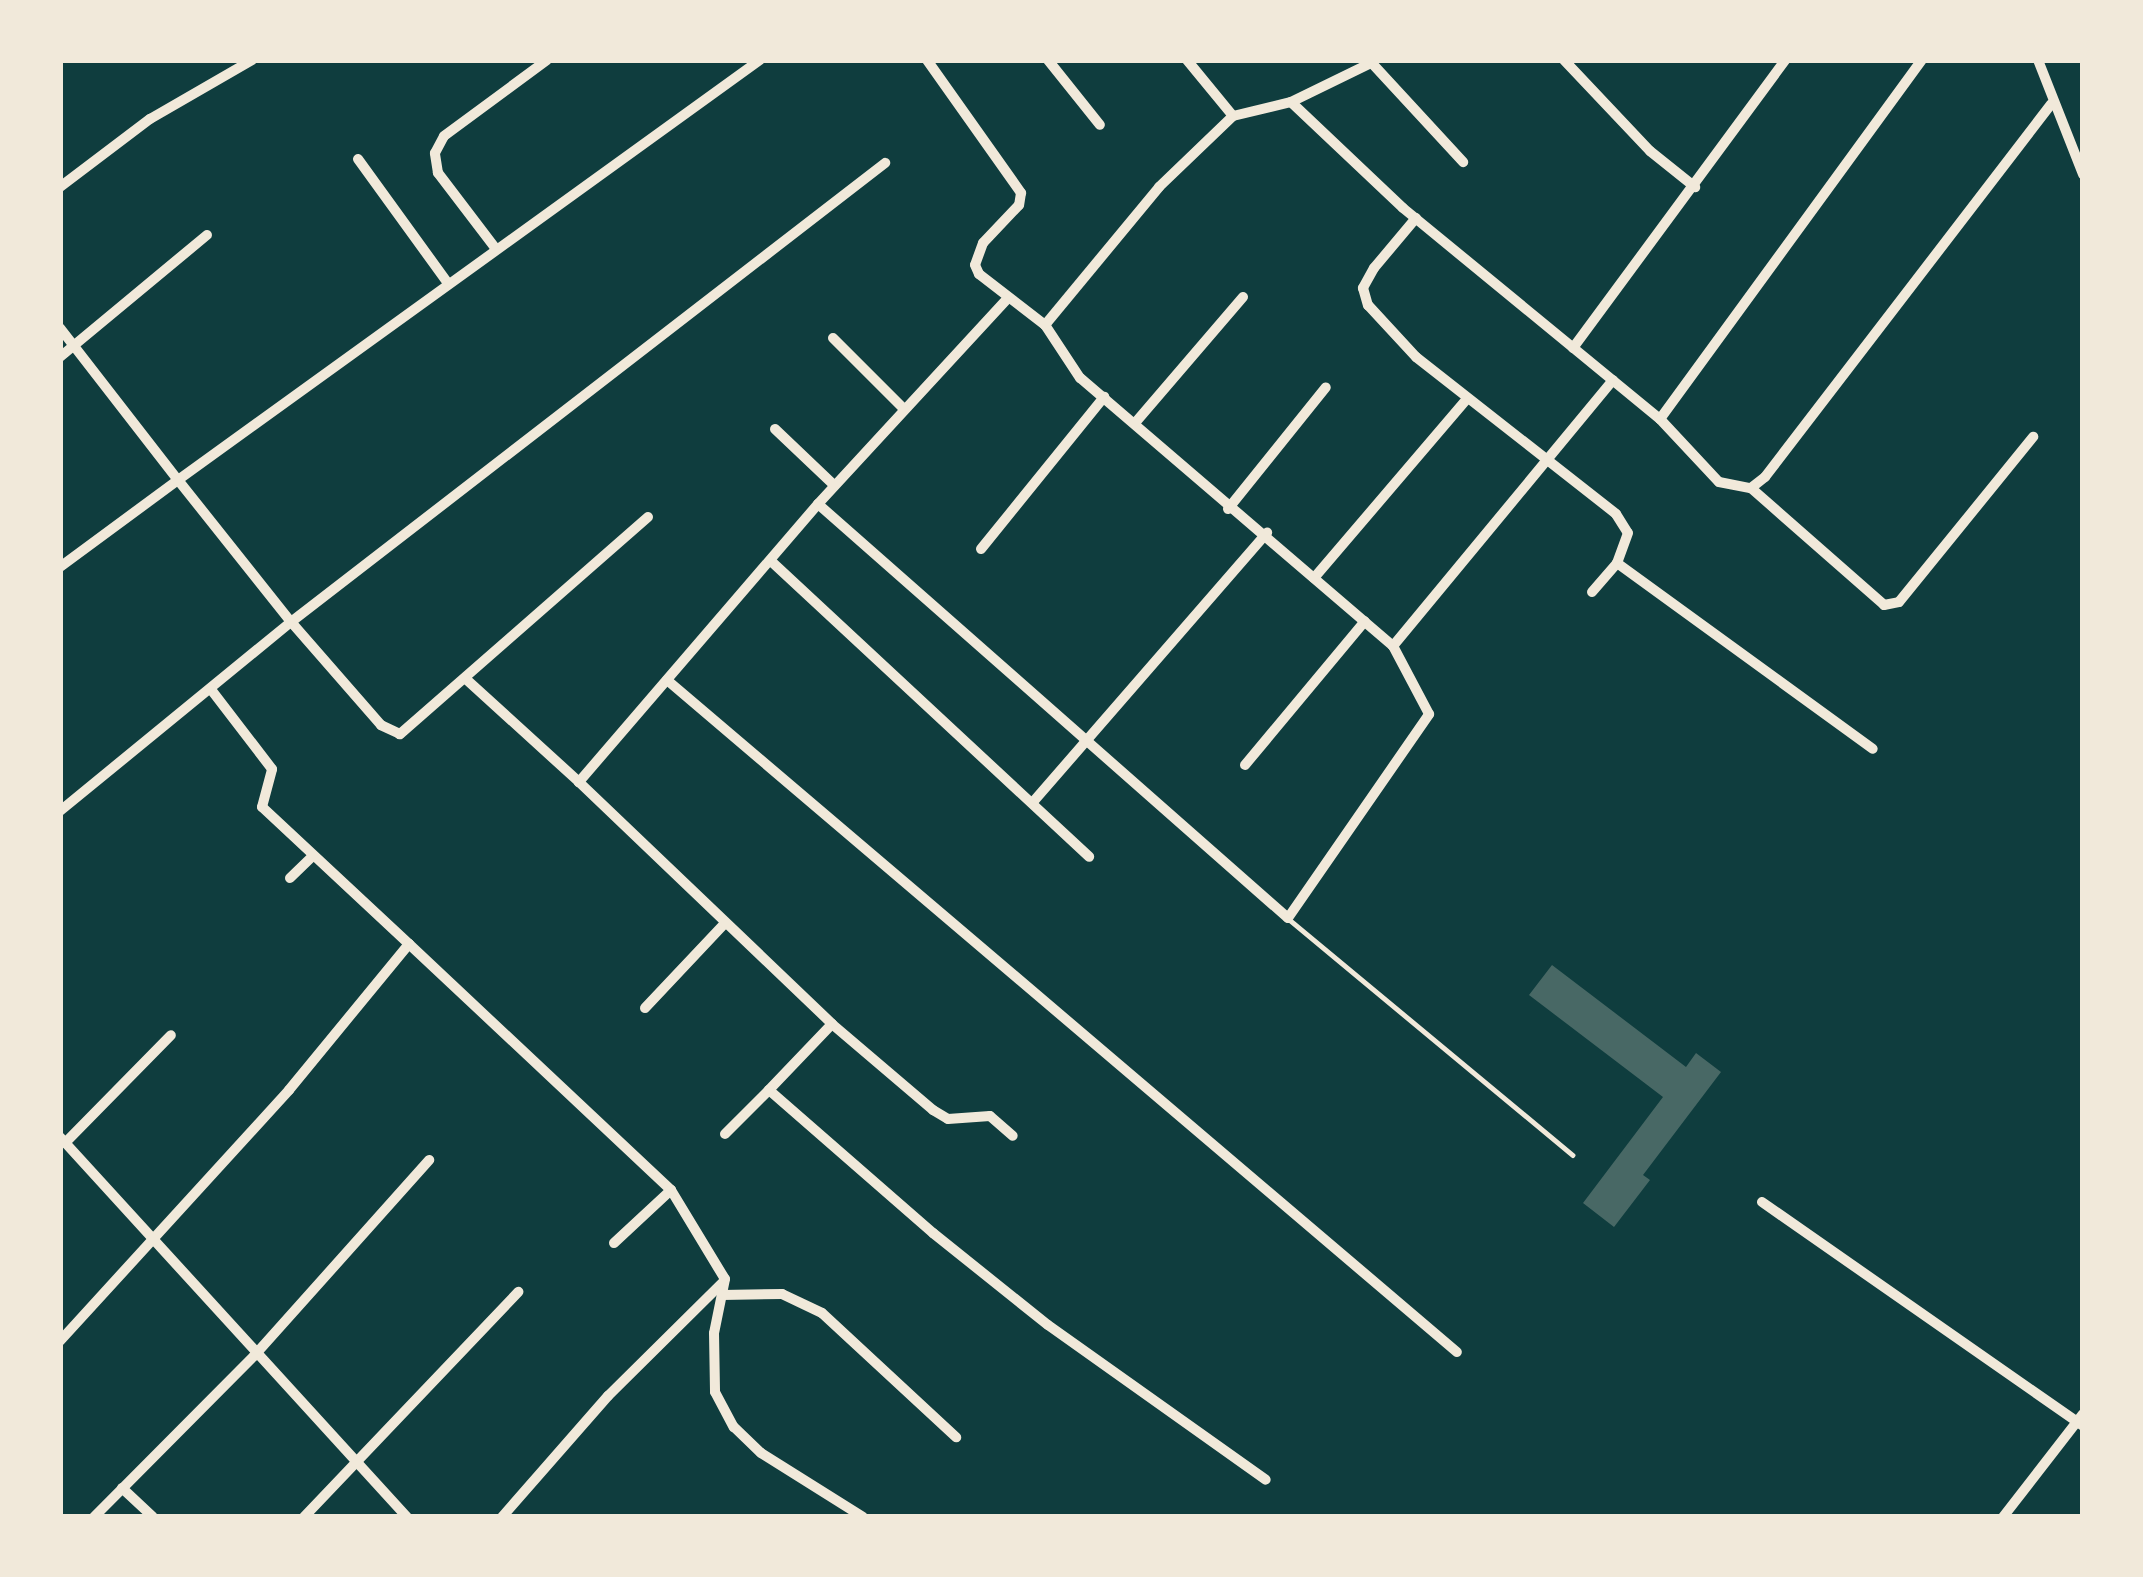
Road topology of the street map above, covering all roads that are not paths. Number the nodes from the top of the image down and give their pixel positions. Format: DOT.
graph roads {
  1 [pos="252,60"];
  2 [pos="547,60"];
  3 [pos="760,60"];
  4 [pos="927,60"];
  5 [pos="1048,60"];
  6 [pos="1187,60"];
  7 [pos="1564,60"];
  8 [pos="1785,60"];
  9 [pos="1922,60"];
  10 [pos="2038,60"];
  11 [pos="1370,62"];
  12 [pos="1291,102"];
  13 [pos="2051,104"];
  14 [pos="1233,116"];
  15 [pos="1100,125"];
  16 [pos="358,160"];
  17 [pos="1463,162"];
  18 [pos="885,163"];
  19 [pos="2083,174"];
  20 [pos="60,187"];
  21 [pos="1695,187"];
  22 [pos="1416,218"];
  23 [pos="207,235"];
  24 [pos="496,249"];
  25 [pos="447,282"];
  26 [pos="1243,297"];
  27 [pos="1008,298"];
  28 [pos="1045,325"];
  29 [pos="60,328"];
  30 [pos="833,338"];
  31 [pos="74,347"];
  32 [pos="1573,348"];
  33 [pos="60,357"];
  34 [pos="1613,380"];
  35 [pos="1326,387"];
  36 [pos="1104,397"];
  37 [pos="1467,399"];
  38 [pos="903,408"];
  39 [pos="1660,419"];
  40 [pos="1135,423"];
  41 [pos="775,429"];
  42 [pos="2033,437"];
  43 [pos="1546,462"];
  44 [pos="178,480"];
  45 [pos="834,485"];
  46 [pos="1750,488"];
  47 [pos="818,504"];
  48 [pos="1228,509"];
  49 [pos="648,517"];
  50 [pos="1267,533"];
  51 [pos="981,549"];
  52 [pos="772,562"];
  53 [pos="1617,563"];
  54 [pos="60,567"];
  55 [pos="1315,578"];
  56 [pos="1592,592"];
  57 [pos="1365,621"];
  58 [pos="291,622"];
  59 [pos="1394,646"];
  60 [pos="467,680"];
  61 [pos="667,680"];
  62 [pos="213,692"];
  63 [pos="1084,742"];
  64 [pos="1874,749"];
  65 [pos="1245,765"];
  66 [pos="579,782"];
  67 [pos="1034,802"];
  68 [pos="60,811"];
  69 [pos="313,856"];
  70 [pos="1089,857"];
  71 [pos="290,878"];
  72 [pos="1288,918"];
  73 [pos="725,923"];
  74 [pos="409,944"];
  75 [pos="645,1008"];
  76 [pos="832,1024"];
  77 [pos="171,1034"];
  78 [pos="770,1090"];
  79 [pos="725,1134"];
  80 [pos="1013,1136"];
  81 [pos="63,1140"];
  82 [pos="1573,1155"];
  83 [pos="429,1160"];
  84 [pos="671,1190"];
  85 [pos="1762,1202"];
  86 [pos="151,1240"];
  87 [pos="614,1243"];
  88 [pos="725,1280"];
  89 [pos="518,1292"];
  90 [pos="722,1295"];
  91 [pos="60,1341"];
  92 [pos="1457,1352"];
  93 [pos="254,1356"];
  94 [pos="2081,1421"];
  95 [pos="956,1437"];
  96 [pos="355,1461"];
  97 [pos="1266,1480"];
  98 [pos="122,1488"];
  99 [pos="94,1517"];
  100 [pos="153,1517"];
  101 [pos="304,1517"];
  102 [pos="407,1517"];
  103 [pos="502,1517"];
  104 [pos="862,1517"];
  105 [pos="2002,1517"];
  1 -- 20 [label="street"];
  2 -- 24 [label="street"];
  3 -- 24 [label="street"];
  4 -- 27 [label="street"];
  5 -- 15 [label="street"];
  6 -- 14 [label="street"];
  7 -- 21 [label="street"];
  8 -- 21 [label="street"];
  9 -- 39 [label="street"];
  10 -- 13 [label="street"];
  11 -- 12 [label="street"];
  11 -- 17 [label="street"];
  12 -- 14 [label="street"];
  12 -- 22 [label="street"];
  13 -- 19 [label="street"];
  13 -- 46 [label="street"];
  14 -- 28 [label="street"];
  16 -- 25 [label="street"];
  18 -- 58 [label="street"];
  21 -- 32 [label="street"];
  22 -- 32 [label="street"];
  22 -- 37 [label="street"];
  23 -- 31 [label="street"];
  24 -- 25 [label="street"];
  25 -- 44 [label="street"];
  26 -- 40 [label="street"];
  27 -- 28 [label="street"];
  27 -- 38 [label="street"];
  28 -- 36 [label="street"];
  29 -- 31 [label="street"];
  30 -- 38 [label="street"];
  31 -- 33 [label="street"];
  31 -- 44 [label="street"];
  32 -- 34 [label="street"];
  34 -- 39 [label="street"];
  34 -- 43 [label="street"];
  35 -- 48 [label="street"];
  36 -- 40 [label="street"];
  36 -- 51 [label="street"];
  37 -- 43 [label="street"];
  37 -- 55 [label="street"];
  38 -- 45 [label="street"];
  39 -- 46 [label="street"];
  40 -- 48 [label="street"];
  41 -- 45 [label="street"];
  42 -- 46 [label="street"];
  43 -- 53 [label="street"];
  43 -- 59 [label="street"];
  44 -- 54 [label="street"];
  44 -- 58 [label="street"];
  45 -- 47 [label="street"];
  47 -- 52 [label="street"];
  47 -- 63 [label="street"];
  48 -- 50 [label="street"];
  49 -- 60 [label="street"];
  50 -- 55 [label="street"];
  50 -- 63 [label="street"];
  52 -- 61 [label="street"];
  52 -- 67 [label="street"];
  53 -- 56 [label="street"];
  53 -- 64 [label="street"];
  55 -- 57 [label="street"];
  57 -- 59 [label="street"];
  57 -- 65 [label="street"];
  58 -- 60 [label="street"];
  58 -- 62 [label="street"];
  59 -- 72 [label="street"];
  60 -- 66 [label="street"];
  61 -- 66 [label="street"];
  61 -- 92 [label="street"];
  62 -- 68 [label="street"];
  62 -- 69 [label="street"];
  63 -- 67 [label="street"];
  63 -- 72 [label="street"];
  66 -- 73 [label="street"];
  67 -- 70 [label="street"];
  69 -- 71 [label="street"];
  69 -- 74 [label="street"];
  72 -- 82 [label="lane"];
  73 -- 75 [label="street"];
  73 -- 76 [label="street"];
  74 -- 84 [label="street"];
  74 -- 86 [label="street"];
  76 -- 78 [label="street"];
  76 -- 80 [label="street"];
  77 -- 81 [label="street"];
  78 -- 79 [label="street"];
  78 -- 97 [label="street"];
  81 -- 86 [label="street"];
  83 -- 93 [label="street"];
  84 -- 87 [label="street"];
  84 -- 88 [label="street"];
  85 -- 94 [label="street"];
  86 -- 91 [label="street"];
  86 -- 93 [label="street"];
  88 -- 90 [label="street"];
  88 -- 103 [label="street"];
  89 -- 96 [label="street"];
  90 -- 95 [label="street"];
  90 -- 104 [label="street"];
  93 -- 96 [label="street"];
  93 -- 98 [label="street"];
  94 -- 105 [label="street"];
  96 -- 101 [label="street"];
  96 -- 102 [label="street"];
  98 -- 99 [label="street"];
  98 -- 100 [label="street"];
}
